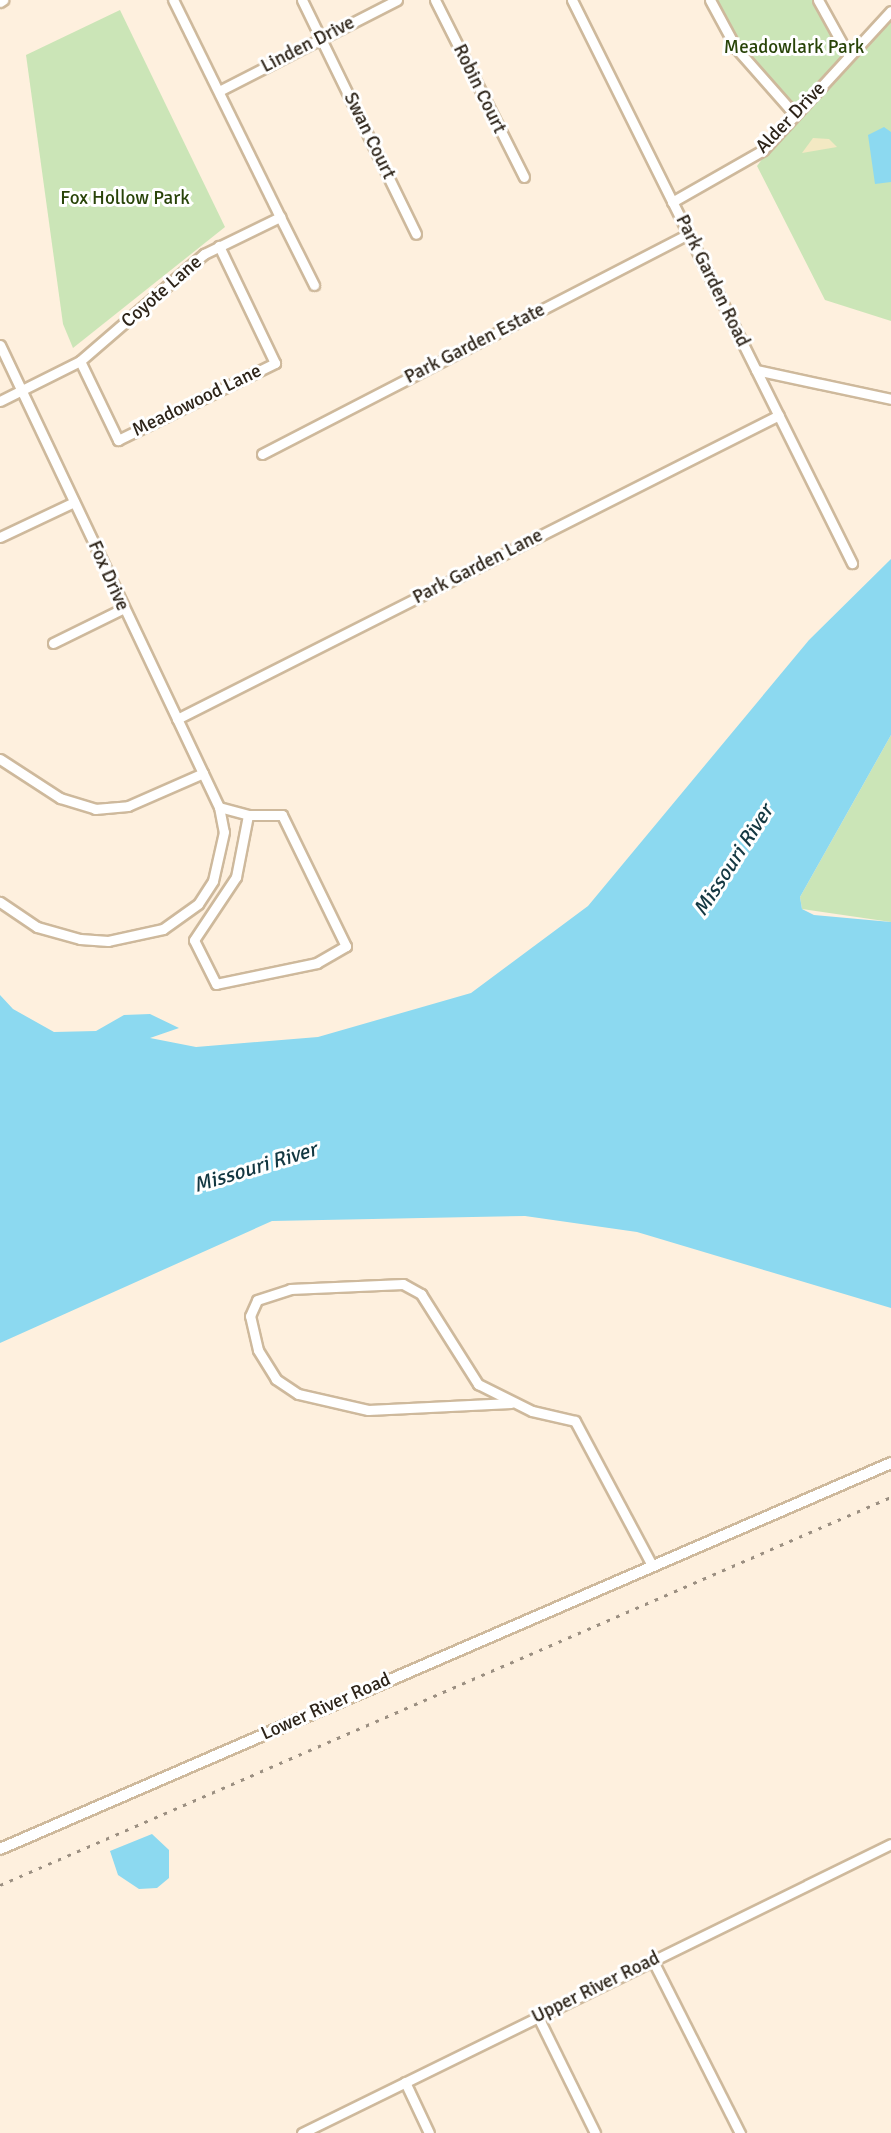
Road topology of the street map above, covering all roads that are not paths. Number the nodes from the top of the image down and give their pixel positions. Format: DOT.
graph roads {
  1 [pos="173,0"];
  2 [pos="302,0"];
  3 [pos="397,0"];
  4 [pos="435,0"];
  5 [pos="572,0"];
  6 [pos="710,0"];
  7 [pos="818,0"];
  8 [pos="378,4"];
  9 [pos="891,11"];
  10 [pos="322,38"];
  11 [pos="849,56"];
  12 [pos="219,91"];
  13 [pos="795,115"];
  14 [pos="524,177"];
  15 [pos="672,202"];
  16 [pos="280,217"];
  17 [pos="416,234"];
  18 [pos="688,234"];
  19 [pos="219,246"];
  20 [pos="314,285"];
  21 [pos="0,345"];
  22 [pos="80,361"];
  23 [pos="756,370"];
  24 [pos="22,390"];
  25 [pos="891,399"];
  26 [pos="0,401"];
  27 [pos="779,415"];
  28 [pos="262,454"];
  29 [pos="74,502"];
  30 [pos="0,537"];
  31 [pos="852,563"];
  32 [pos="122,609"];
  33 [pos="53,643"];
  34 [pos="177,719"];
  35 [pos="0,760"];
  36 [pos="203,774"];
  37 [pos="219,807"];
  38 [pos="248,816"];
  39 [pos="0,902"];
  40 [pos="511,1403"];
  41 [pos="891,1463"];
  42 [pos="652,1565"];
  43 [pos="891,1844"];
  44 [pos="0,1849"];
  45 [pos="653,1961"];
  46 [pos="538,2017"];
  47 [pos="405,2082"];
  48 [pos="302,2133"];
  49 [pos="429,2133"];
  50 [pos="595,2133"];
  51 [pos="740,2133"];
  1 -- 12 [label="street"];
  2 -- 10 [label="street, Swan Court"];
  3 -- 8 [label="street, Linden Drive"];
  4 -- 14 [label="street, Robin Court"];
  5 -- 15 [label="street, Park Garden Road"];
  6 -- 13 [label="street"];
  7 -- 11 [label="street"];
  8 -- 10 [label="street, Linden Drive"];
  9 -- 11 [label="street, Alder Drive"];
  10 -- 12 [label="street, Linden Drive"];
  10 -- 17 [label="street, Swan Court"];
  11 -- 13 [label="street, Alder Drive"];
  12 -- 16 [label="street"];
  13 -- 15 [label="street, Alder Drive"];
  15 -- 18 [label="street, Park Garden Road"];
  16 -- 19 [label="street, Coyote Lane"];
  16 -- 20 [label="street"];
  18 -- 23 [label="street, Park Garden Road"];
  18 -- 28 [label="street, Park Garden Estate"];
  19 -- 22 [label="street, Coyote Lane"];
  19 -- 22 [label="street, Meadowood Lane"];
  21 -- 24 [label="street, Fox Drive"];
  22 -- 24 [label="street, Coyote Lane"];
  23 -- 25 [label="street"];
  23 -- 27 [label="street, Park Garden Road"];
  24 -- 26 [label="street, Coyote Lane"];
  24 -- 29 [label="street, Fox Drive"];
  27 -- 31 [label="street, Park Garden Road"];
  27 -- 34 [label="street, Park Garden Lane"];
  29 -- 30 [label="street"];
  29 -- 32 [label="street, Fox Drive"];
  32 -- 33 [label="street"];
  32 -- 34 [label="street, Fox Drive"];
  34 -- 36 [label="street, Fox Drive"];
  35 -- 36 [label="street"];
  36 -- 37 [label="street, Fox Drive"];
  37 -- 38 [label="street"];
  37 -- 39 [label="street, Fox Drive"];
  38 -- 38 [label="street"];
  40 -- 40 [label="street"];
  40 -- 42 [label="street"];
  41 -- 42 [label="street, Lower River Road"];
  42 -- 44 [label="street, Lower River Road"];
  43 -- 45 [label="street, Upper River Road"];
  45 -- 46 [label="street, Upper River Road"];
  45 -- 51 [label="street"];
  46 -- 47 [label="street, Upper River Road"];
  46 -- 50 [label="street"];
  47 -- 48 [label="street, Upper River Road"];
  47 -- 49 [label="street"];
}
